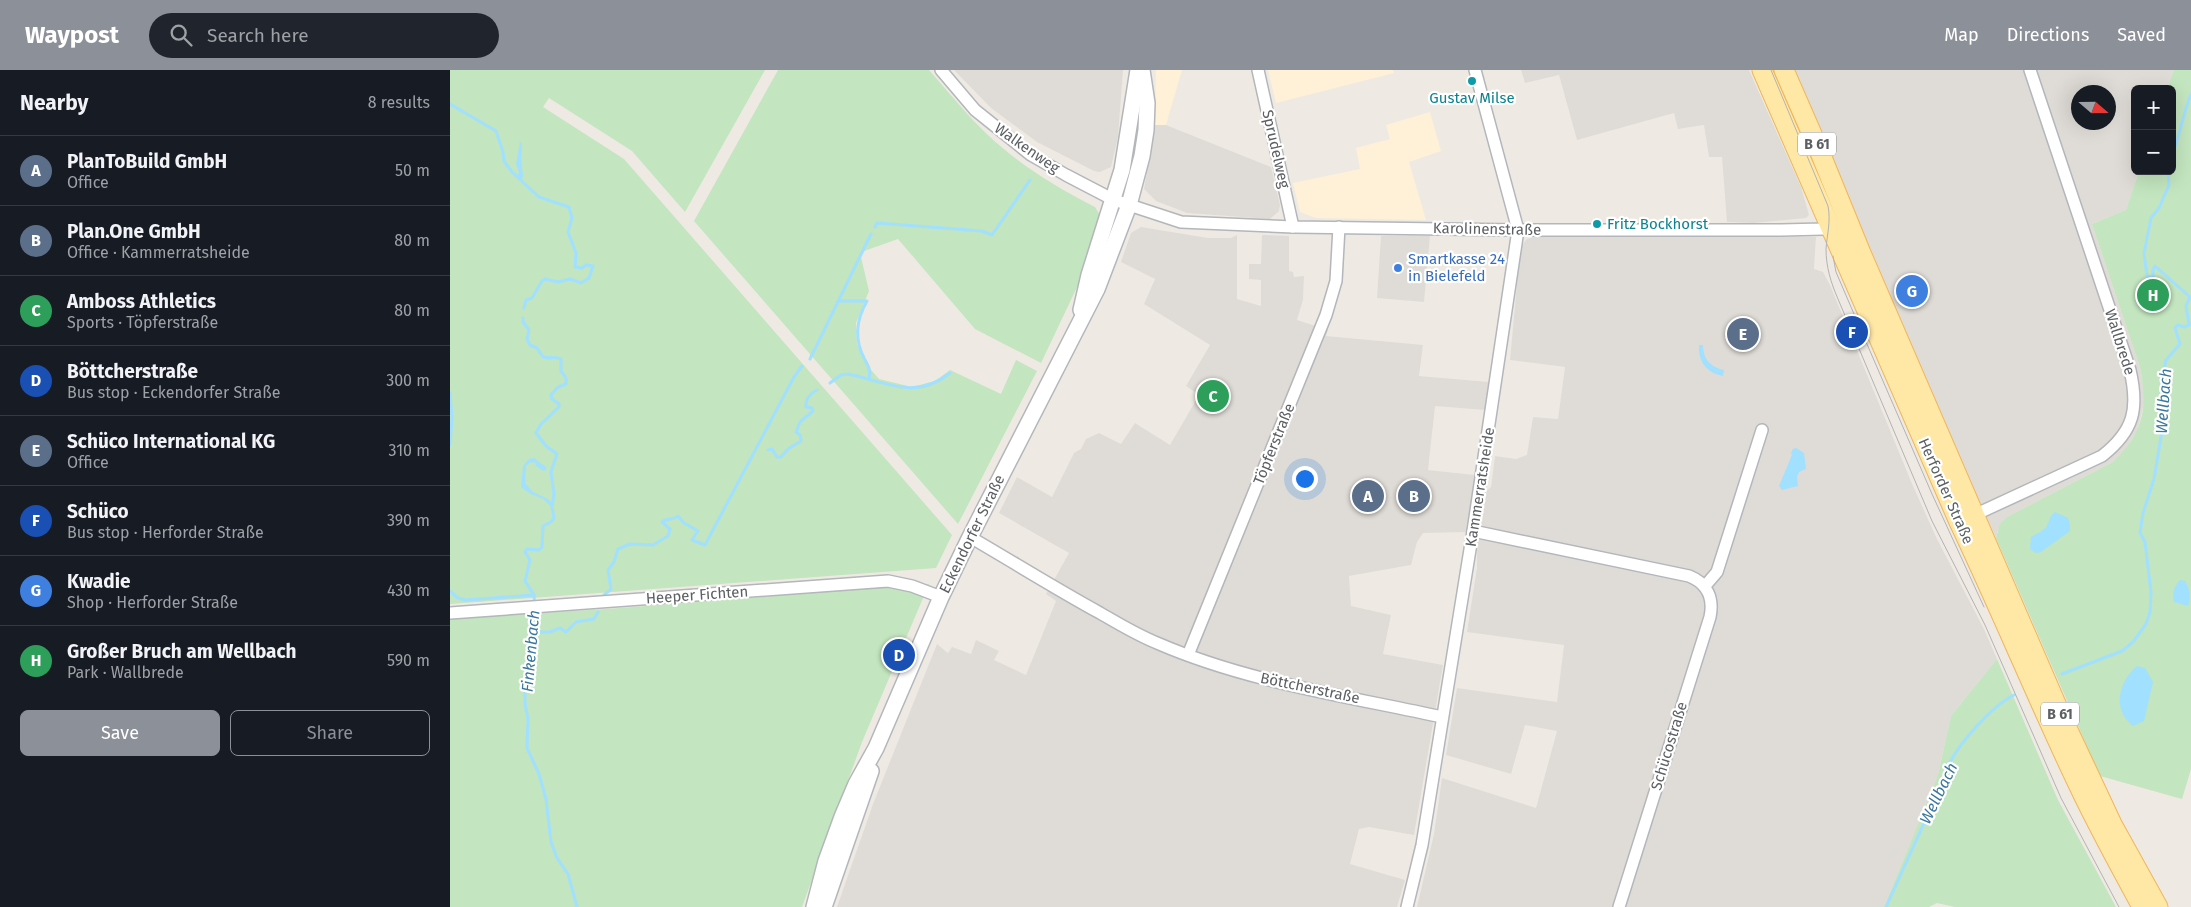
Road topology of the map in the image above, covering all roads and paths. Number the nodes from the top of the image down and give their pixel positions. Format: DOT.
graph roads {
  1 [pos="941,70"];
  2 [pos="1138,70"];
  3 [pos="1142,70"];
  4 [pos="1258,70"];
  5 [pos="1475,70"];
  6 [pos="1762,70"];
  7 [pos="1784,70"];
  8 [pos="2030,70"];
  9 [pos="1114,200"];
  10 [pos="1128,206"];
  11 [pos="1847,219"];
  12 [pos="1293,227"];
  13 [pos="1339,227"];
  14 [pos="1830,227"];
  15 [pos="1518,230"];
  16 [pos="1078,324"];
  17 [pos="1762,430"];
  18 [pos="1966,519"];
  19 [pos="1473,531"];
  20 [pos="970,537"];
  21 [pos="1705,586"];
  22 [pos="941,596"];
  23 [pos="450,613"];
  24 [pos="1188,655"];
  25 [pos="1442,716"];
  26 [pos="876,748"];
  27 [pos="814,907"];
  28 [pos="824,907"];
  29 [pos="1407,907"];
  30 [pos="1620,907"];
  31 [pos="2142,907"];
  32 [pos="2158,907"];
  1 -- 9 [label="street, Walkenweg"];
  2 -- 9 [label="street, Eckendorfer Straße"];
  3 -- 10 [label="street, Eckendorfer Straße"];
  4 -- 12 [label="street, Sprudelweg"];
  5 -- 15 [label="street, Kammerratsheide"];
  6 -- 14 [label="main road, Herforder Straße / B 61"];
  7 -- 11 [label="main road, Herforder Straße / B 61"];
  8 -- 18 [label="street, Wallbrede"];
  9 -- 10 [label="street, Walkenweg"];
  9 -- 16 [label="street, Eckendorfer Straße"];
  10 -- 12 [label="street, Karolinenstraße"];
  10 -- 16 [label="street, Eckendorfer Straße"];
  11 -- 14 [label="street, Karolinenstraße"];
  11 -- 18 [label="main road, Herforder Straße / B 61"];
  12 -- 13 [label="street, Karolinenstraße"];
  13 -- 15 [label="street, Karolinenstraße"];
  13 -- 24 [label="street, Töpferstraße"];
  14 -- 15 [label="street, Karolinenstraße"];
  14 -- 18 [label="main road, Herforder Straße / B 61"];
  15 -- 19 [label="street, Kammerratsheide"];
  16 -- 20 [label="street, Eckendorfer Straße"];
  17 -- 21 [label="street"];
  18 -- 31 [label="main road, Herforder Straße / B 61"];
  18 -- 32 [label="main road, Herforder Straße / B 61"];
  19 -- 21 [label="street"];
  19 -- 25 [label="street, Kammerratsheide"];
  20 -- 22 [label="street, Eckendorfer Straße"];
  20 -- 24 [label="street, Böttcherstraße"];
  21 -- 30 [label="street, Schücostraße"];
  22 -- 23 [label="street, Heeper Fichten"];
  22 -- 26 [label="street, Eckendorfer Straße"];
  24 -- 25 [label="street, Böttcherstraße"];
  25 -- 29 [label="street, Kammerratsheide"];
  26 -- 27 [label="street, Eckendorfer Straße"];
  26 -- 28 [label="street, Eckendorfer Straße"];
}
